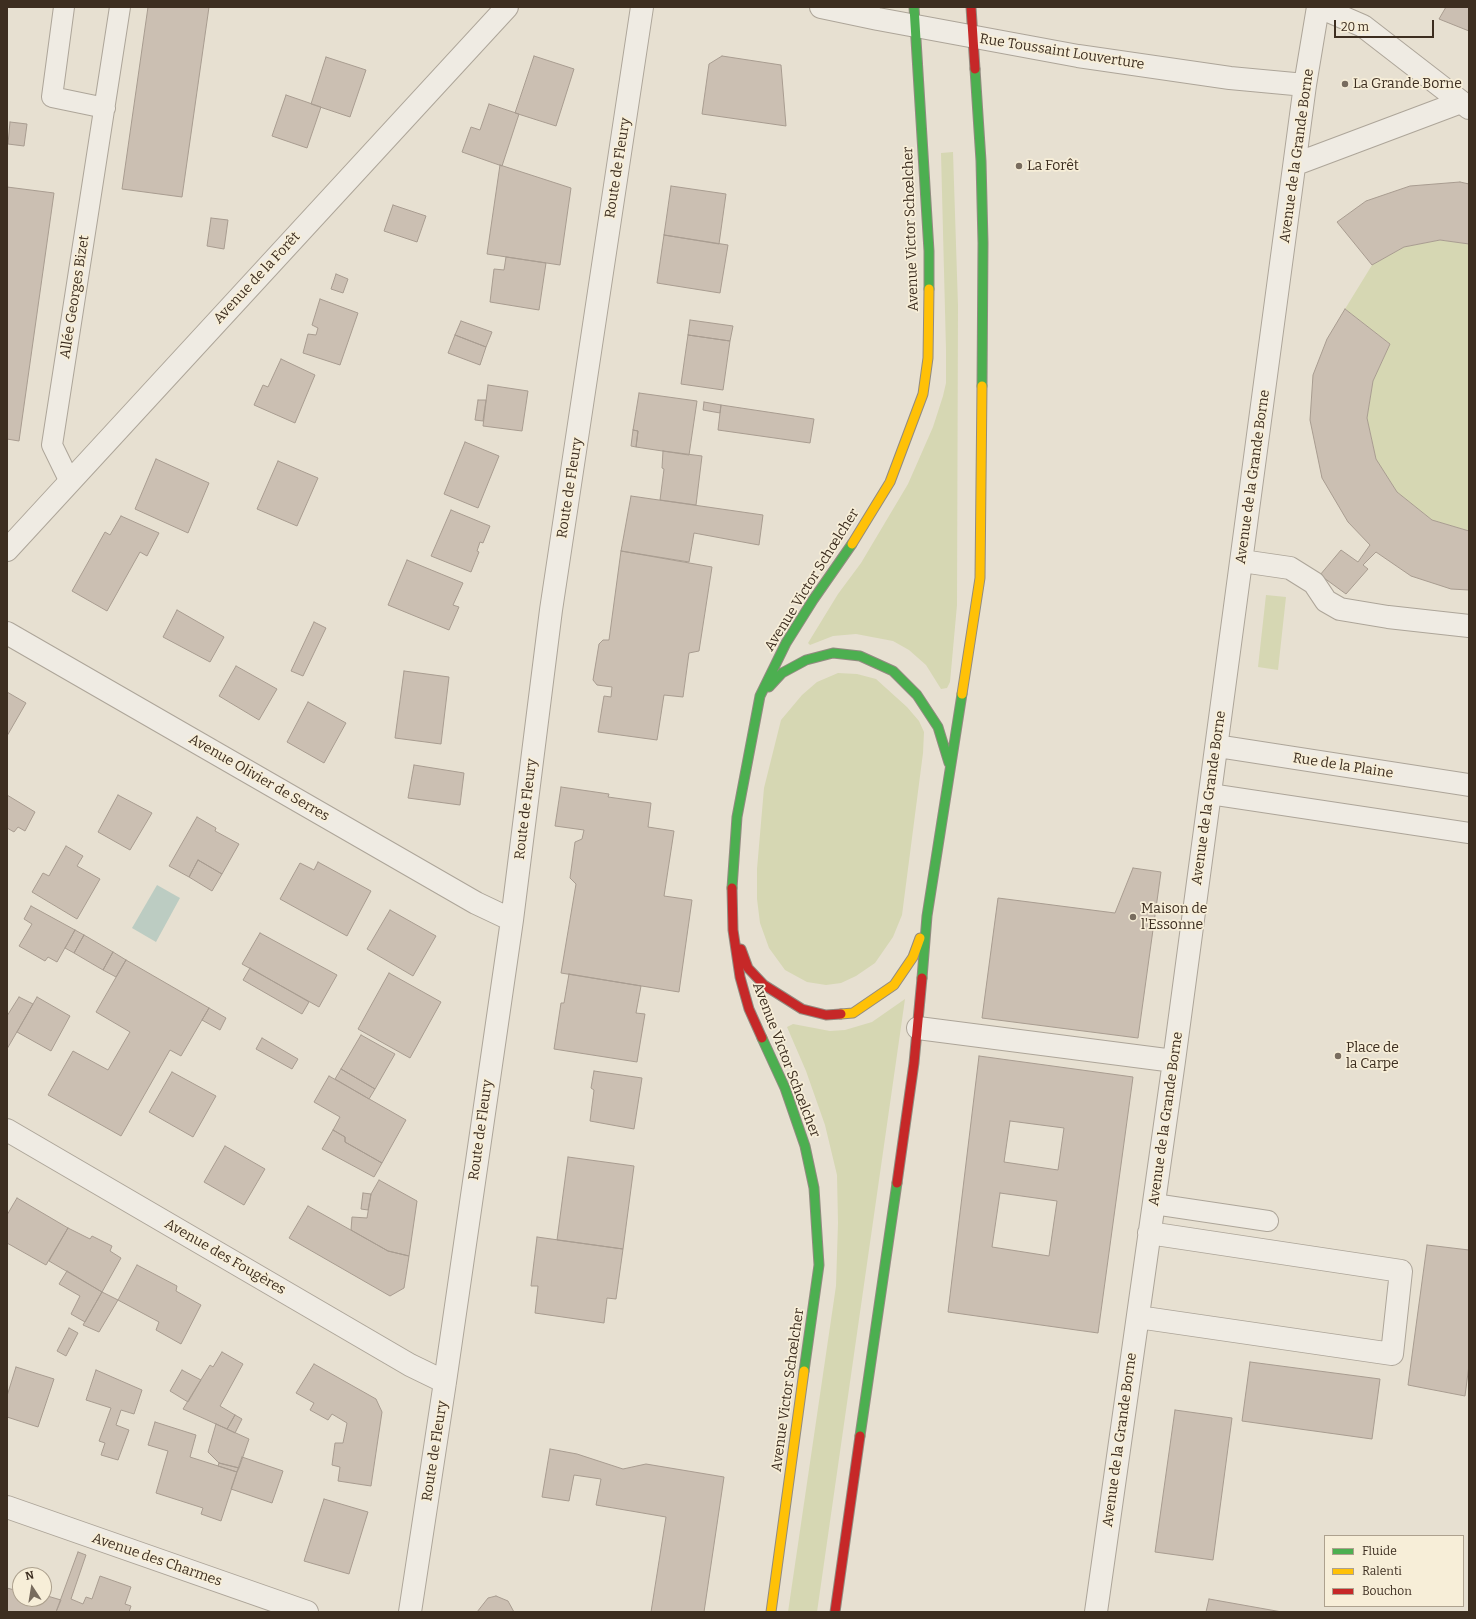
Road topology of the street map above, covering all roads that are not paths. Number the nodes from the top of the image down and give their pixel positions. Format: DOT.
graph roads {
  1 [pos="64,7"];
  2 [pos="120,7"];
  3 [pos="507,7"];
  4 [pos="642,7"];
  5 [pos="821,7"];
  6 [pos="971,7"];
  7 [pos="1319,7"];
  8 [pos="915,17"];
  9 [pos="974,37"];
  10 [pos="1306,85"];
  11 [pos="1465,105"];
  12 [pos="105,108"];
  13 [pos="1296,164"];
  14 [pos="70,482"];
  15 [pos="7,550"];
  16 [pos="1242,561"];
  17 [pos="1469,626"];
  18 [pos="7,633"];
  19 [pos="760,696"];
  20 [pos="1217,746"];
  21 [pos="950,770"];
  22 [pos="1469,786"];
  23 [pos="1210,794"];
  24 [pos="1469,833"];
  25 [pos="927,916"];
  26 [pos="512,920"];
  27 [pos="733,930"];
  28 [pos="918,1028"];
  29 [pos="1174,1061"];
  30 [pos="7,1130"];
  31 [pos="1154,1204"];
  32 [pos="1268,1221"];
  33 [pos="1149,1233"];
  34 [pos="1138,1317"];
  35 [pos="445,1382"];
  36 [pos="7,1507"];
  37 [pos="307,1612"];
  38 [pos="410,1612"];
  39 [pos="771,1612"];
  40 [pos="835,1612"];
  41 [pos="1096,1612"];
  1 -- 12 [label="lane"];
  2 -- 12 [label="lane, Allée Georges Bizet"];
  3 -- 14 [label="street, Avenue de la Forêt"];
  4 -- 26 [label="street, Route de Fleury"];
  5 -- 8 [label="street, Rue Toussaint Louverture"];
  6 -- 9 [label="main road"];
  7 -- 10 [label="street, Avenue de la Grande Borne"];
  7 -- 11 [label="street"];
  8 -- 9 [label="street, Rue Toussaint Louverture"];
  8 -- 19 [label="main road, Avenue Victor Schœlcher"];
  9 -- 10 [label="street, Rue Toussaint Louverture"];
  9 -- 21 [label="main road"];
  10 -- 13 [label="street, Avenue de la Grande Borne"];
  11 -- 13 [label="street"];
  12 -- 14 [label="lane, Allée Georges Bizet"];
  13 -- 16 [label="street, Avenue de la Grande Borne"];
  14 -- 15 [label="street, Avenue de la Forêt"];
  16 -- 17 [label="street"];
  16 -- 20 [label="street, Avenue de la Grande Borne"];
  18 -- 26 [label="street, Avenue Olivier de Serres"];
  19 -- 21 [label="main road"];
  19 -- 27 [label="main road, Avenue Victor Schœlcher"];
  20 -- 22 [label="street, Rue de la Plaine"];
  20 -- 23 [label="street, Avenue de la Grande Borne"];
  21 -- 25 [label="main road"];
  23 -- 24 [label="lane"];
  23 -- 29 [label="street, Avenue de la Grande Borne"];
  25 -- 27 [label="main road"];
  25 -- 28 [label="main road"];
  26 -- 35 [label="street, Route de Fleury"];
  27 -- 39 [label="main road, Avenue Victor Schœlcher"];
  28 -- 29 [label="street"];
  28 -- 40 [label="main road"];
  29 -- 31 [label="street, Avenue de la Grande Borne"];
  30 -- 35 [label="street, Avenue des Fougères"];
  31 -- 32 [label="lane"];
  31 -- 33 [label="street, Avenue de la Grande Borne"];
  33 -- 34 [label="street, Avenue de la Grande Borne"];
  33 -- 34 [label="street"];
  34 -- 41 [label="street, Avenue de la Grande Borne"];
  35 -- 38 [label="street, Route de Fleury"];
  36 -- 37 [label="street, Avenue des Charmes"];
}
